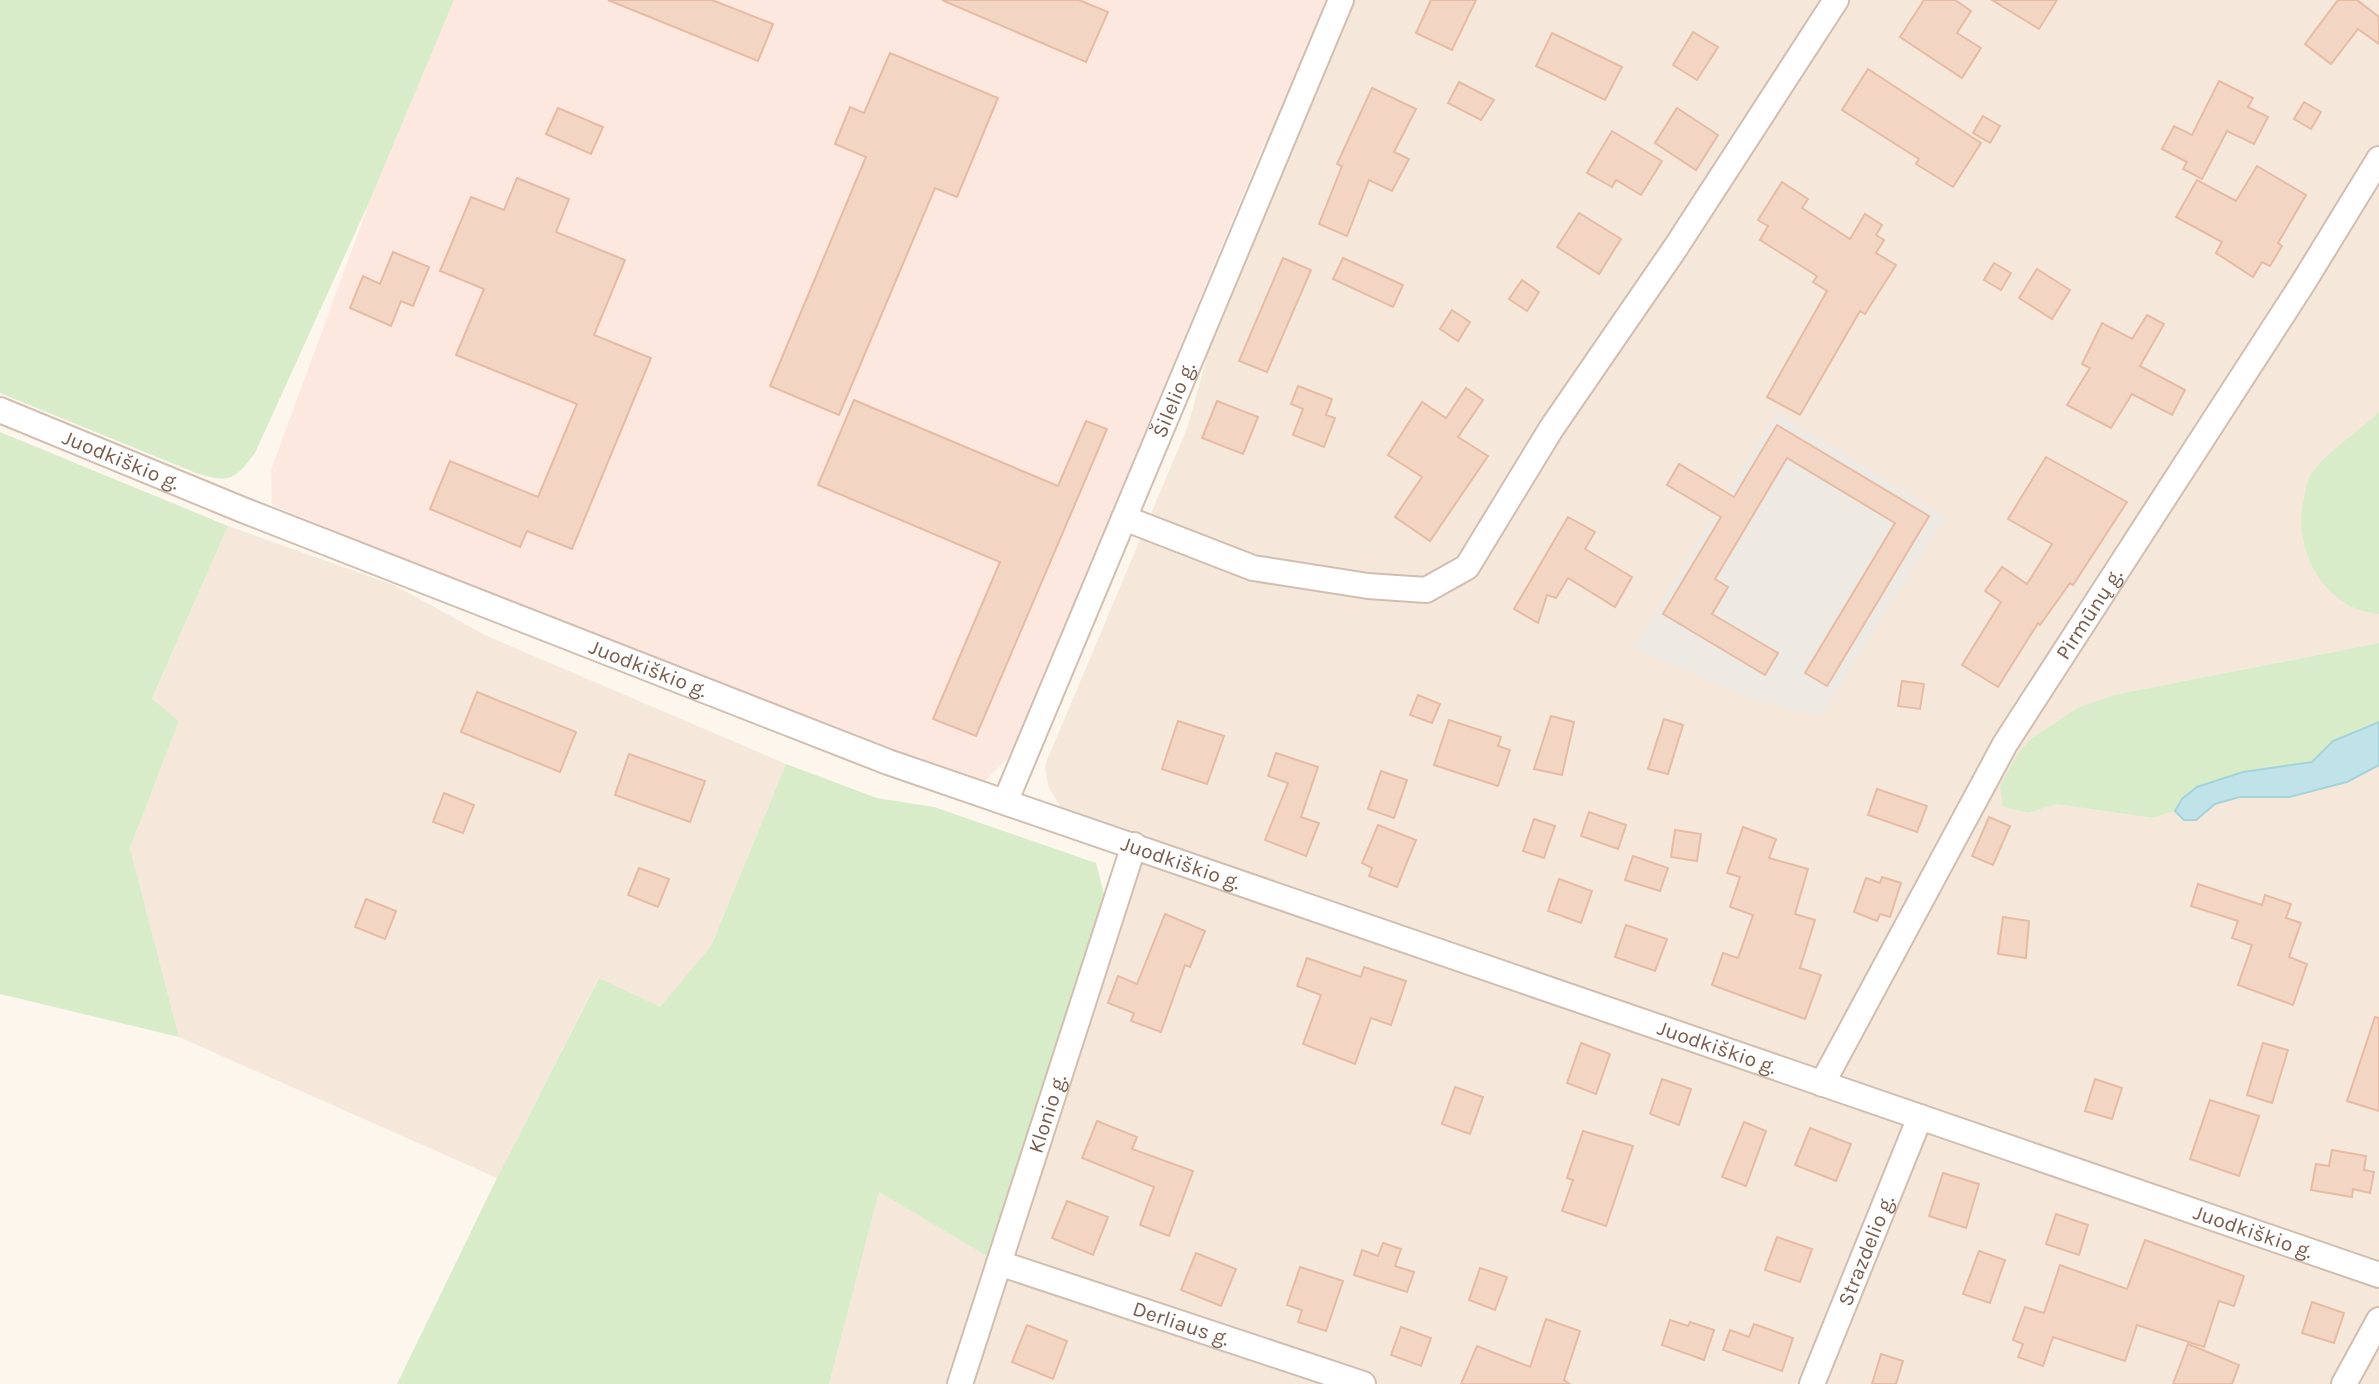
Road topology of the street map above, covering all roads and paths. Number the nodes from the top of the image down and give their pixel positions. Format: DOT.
graph roads {
  1 [pos="1342,0"];
  2 [pos="1836,0"];
  3 [pos="2379,159"];
  4 [pos="0,410"];
  5 [pos="1124,518"];
  6 [pos="1006,800"];
  7 [pos="1134,845"];
  8 [pos="1822,1084"];
  9 [pos="1920,1117"];
  10 [pos="999,1263"];
  11 [pos="2379,1275"];
  12 [pos="2379,1320"];
  13 [pos="960,1384"];
  14 [pos="1363,1384"];
  15 [pos="1812,1384"];
  16 [pos="2344,1384"];
  1 -- 5 [label="street, Šilelio g."];
  2 -- 5 [label="street"];
  3 -- 8 [label="street, Pirmūnų g."];
  4 -- 6 [label="street, Juodkiškio g."];
  5 -- 6 [label="street, Šilelio g."];
  6 -- 7 [label="street, Juodkiškio g."];
  7 -- 8 [label="street, Juodkiškio g."];
  7 -- 10 [label="street, Klonio g."];
  8 -- 9 [label="street, Juodkiškio g."];
  9 -- 11 [label="street, Juodkiškio g."];
  9 -- 15 [label="street, Strazdelio g."];
  10 -- 13 [label="street, Klonio g."];
  10 -- 14 [label="street, Derliaus g."];
  12 -- 16 [label="street"];
}
